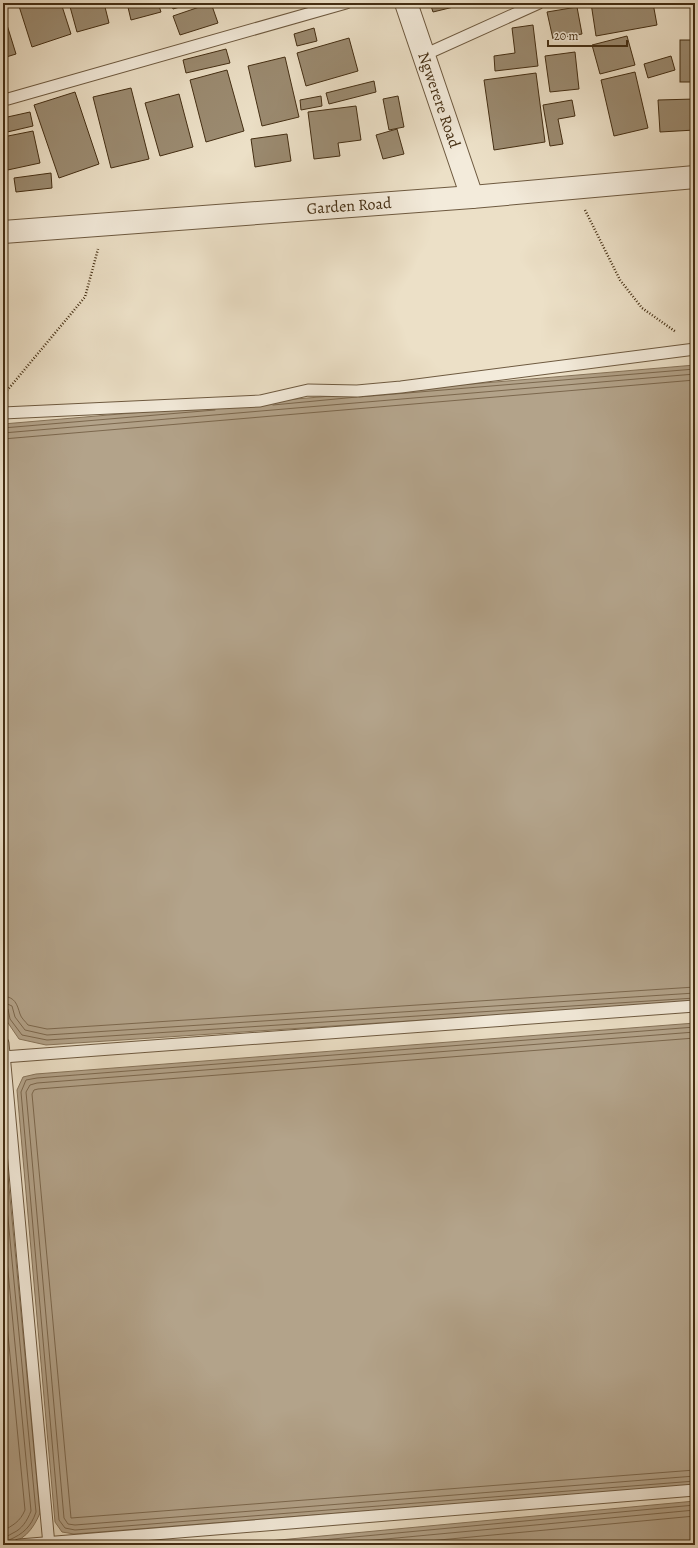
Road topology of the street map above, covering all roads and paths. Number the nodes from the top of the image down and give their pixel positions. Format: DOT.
graph roads {
  1 [pos="346,3"];
  2 [pos="406,3"];
  3 [pos="539,3"];
  4 [pos="424,55"];
  5 [pos="8,99"];
  6 [pos="695,177"];
  7 [pos="574,189"];
  8 [pos="472,197"];
  9 [pos="104,223"];
  10 [pos="3,232"];
  11 [pos="682,335"];
  12 [pos="695,349"];
  13 [pos="3,396"];
  14 [pos="3,413"];
  15 [pos="695,1006"];
  16 [pos="3,1043"];
  17 [pos="4,1057"];
  18 [pos="695,1490"];
  19 [pos="49,1544"];
  20 [pos="19,1545"];
  1 -- 5 [label="lane"];
  2 -- 4 [label="street, Ngwerere Road"];
  3 -- 4 [label="lane"];
  4 -- 8 [label="street, Ngwerere Road"];
  6 -- 7 [label="street, Garden Road"];
  7 -- 8 [label="street, Garden Road"];
  7 -- 11 [label="path"];
  8 -- 9 [label="street, Garden Road"];
  9 -- 10 [label="street, Garden Road"];
  9 -- 13 [label="path"];
  12 -- 14 [label="lane"];
  15 -- 17 [label="lane"];
  16 -- 17 [label="lane"];
  17 -- 19 [label="lane"];
  18 -- 19 [label="lane"];
  19 -- 20 [label="lane"];
}
